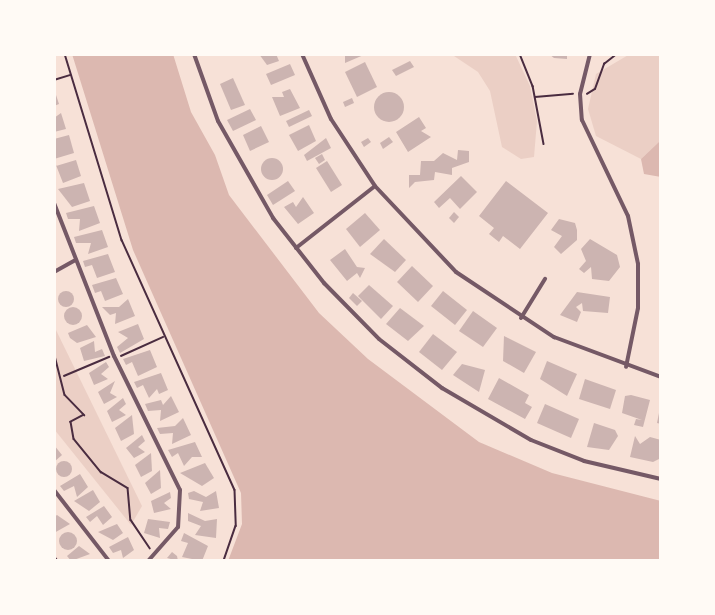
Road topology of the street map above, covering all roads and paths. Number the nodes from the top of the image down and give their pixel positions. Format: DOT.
graph roads {
  1 [pos="65,54"];
  2 [pos="194,54"];
  3 [pos="302,54"];
  4 [pos="520,54"];
  5 [pos="590,54"];
  6 [pos="71,75"];
  7 [pos="54,80"];
  8 [pos="544,144"];
  9 [pos="375,186"];
  10 [pos="54,203"];
  11 [pos="296,248"];
  12 [pos="74,261"];
  13 [pos="54,272"];
  14 [pos="545,279"];
  15 [pos="520,318"];
  16 [pos="163,337"];
  17 [pos="54,352"];
  18 [pos="114,357"];
  19 [pos="626,367"];
  20 [pos="63,376"];
  21 [pos="661,376"];
  22 [pos="661,479"];
  23 [pos="54,490"];
  24 [pos="54,556"];
  25 [pos="156,556"];
  26 [pos="58,561"];
  27 [pos="109,561"];
  28 [pos="148,561"];
  29 [pos="224,561"];
  1 -- 6 [label="path"];
  2 -- 11 [label="street"];
  3 -- 9 [label="street"];
  4 -- 8 [label="path"];
  5 -- 19 [label="street"];
  6 -- 7 [label="path"];
  6 -- 16 [label="path"];
  9 -- 11 [label="street"];
  9 -- 15 [label="street"];
  10 -- 12 [label="street"];
  11 -- 22 [label="street"];
  12 -- 13 [label="street"];
  12 -- 18 [label="street"];
  14 -- 15 [label="street"];
  15 -- 19 [label="street"];
  16 -- 18 [label="path"];
  16 -- 29 [label="path"];
  17 -- 20 [label="path"];
  18 -- 20 [label="path"];
  18 -- 25 [label="street"];
  19 -- 21 [label="street"];
  20 -- 25 [label="path"];
  23 -- 27 [label="street"];
  24 -- 26 [label="path"];
  25 -- 28 [label="street"];
}
